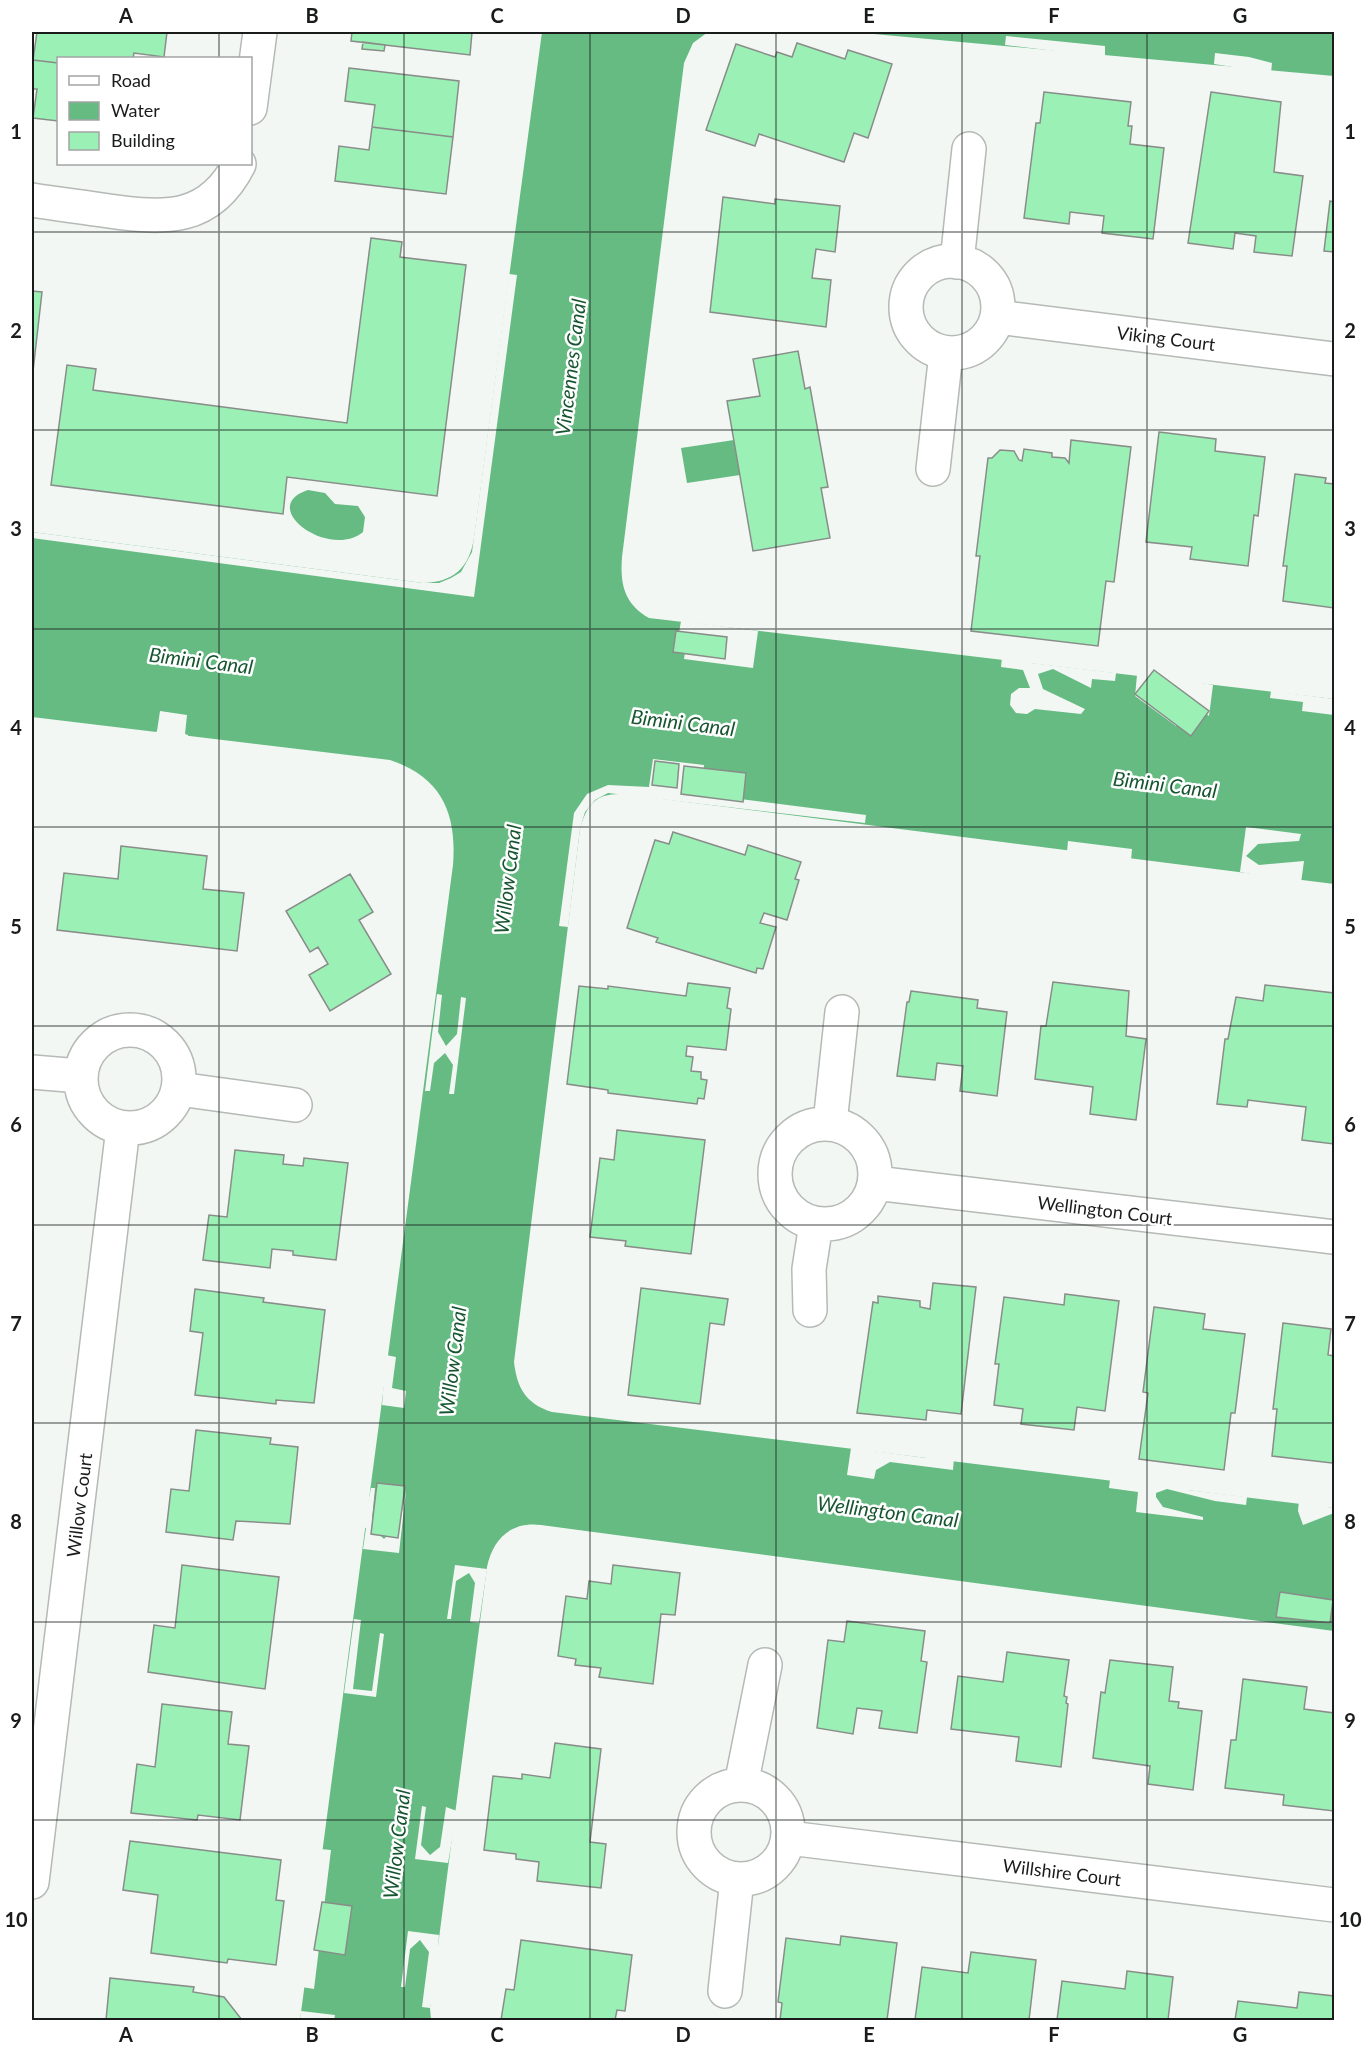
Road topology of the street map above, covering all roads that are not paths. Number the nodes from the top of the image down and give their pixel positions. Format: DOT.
graph roads {
  1 [pos="260,32"];
  2 [pos="252,93"];
  3 [pos="969,149"];
  4 [pos="238,165"];
  5 [pos="32,200"];
  6 [pos="957,262"];
  7 [pos="998,317"];
  8 [pos="946,353"];
  9 [pos="1335,358"];
  10 [pos="933,469"];
  11 [pos="842,1012"];
  12 [pos="32,1072"];
  13 [pos="80,1076"];
  14 [pos="179,1089"];
  15 [pos="295,1105"];
  16 [pos="830,1123"];
  17 [pos="123,1128"];
  18 [pos="875,1183"];
  19 [pos="816,1224"];
  20 [pos="1335,1237"];
  21 [pos="810,1310"];
  22 [pos="765,1665"];
  23 [pos="741,1785"];
  24 [pos="789,1838"];
  25 [pos="737,1879"];
  26 [pos="32,1882"];
  27 [pos="1335,1905"];
  28 [pos="725,1991"];
  1 -- 2 [label="street"];
  3 -- 6 [label="street"];
  4 -- 5 [label="street"];
  6 -- 7 [label="street"];
  6 -- 8 [label="street"];
  7 -- 8 [label="street"];
  7 -- 9 [label="street, Viking Court"];
  8 -- 10 [label="street"];
  11 -- 16 [label="street"];
  12 -- 13 [label="street"];
  13 -- 14 [label="street"];
  13 -- 17 [label="street"];
  14 -- 15 [label="street"];
  14 -- 17 [label="street"];
  16 -- 18 [label="street"];
  16 -- 19 [label="street"];
  17 -- 26 [label="street, Willow Court"];
  18 -- 19 [label="street"];
  18 -- 20 [label="street, Wellington Court"];
  19 -- 21 [label="street"];
  22 -- 23 [label="street"];
  23 -- 24 [label="street"];
  23 -- 25 [label="street"];
  24 -- 25 [label="street"];
  24 -- 27 [label="street, Willshire Court"];
  25 -- 28 [label="street"];
}
